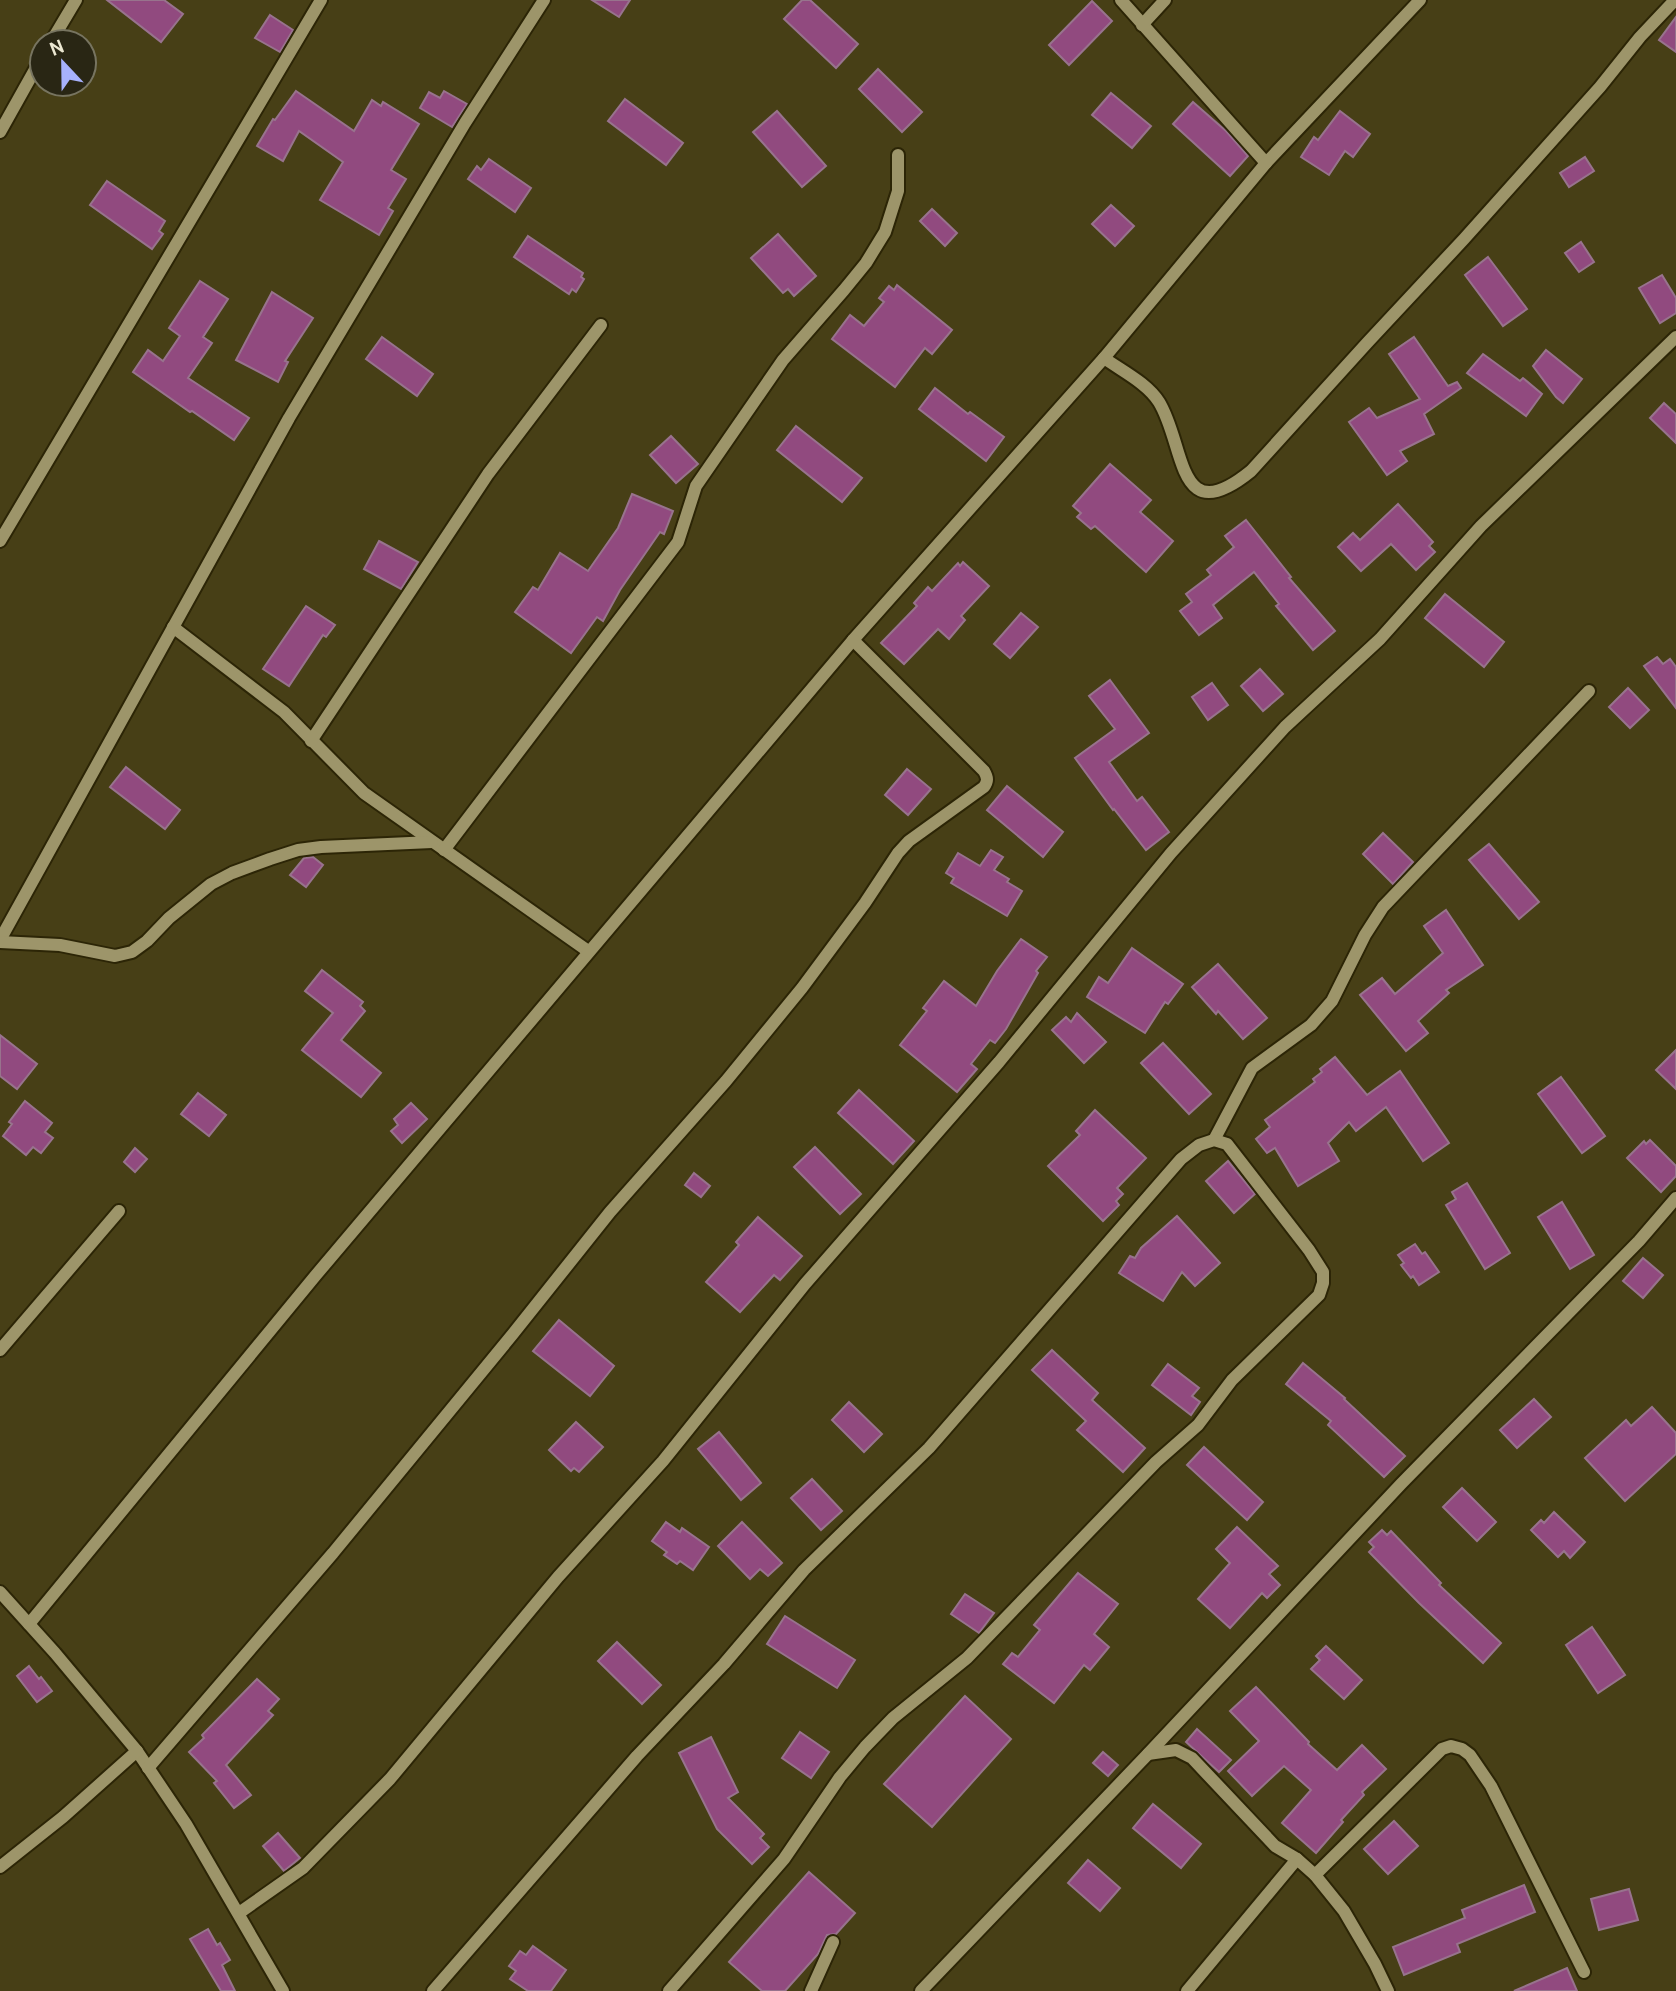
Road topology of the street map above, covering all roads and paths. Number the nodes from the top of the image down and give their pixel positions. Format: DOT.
graph roads {
  1 [pos="76,0"];
  2 [pos="321,0"];
  3 [pos="544,0"];
  4 [pos="1121,0"];
  5 [pos="1165,0"];
  6 [pos="1420,0"];
  7 [pos="1675,0"];
  8 [pos="1142,25"];
  9 [pos="59,28"];
  10 [pos="28,82"];
  11 [pos="0,132"];
  12 [pos="898,155"];
  13 [pos="1266,163"];
  14 [pos="601,325"];
  15 [pos="1676,337"];
  16 [pos="1104,358"];
  17 [pos="0,541"];
  18 [pos="173,627"];
  19 [pos="853,640"];
  20 [pos="1589,691"];
  21 [pos="312,741"];
  22 [pos="432,842"];
  23 [pos="444,850"];
  24 [pos="0,941"];
  25 [pos="588,951"];
  26 [pos="1214,1140"];
  27 [pos="1676,1198"];
  28 [pos="119,1211"];
  29 [pos="0,1350"];
  30 [pos="0,1592"];
  31 [pos="29,1624"];
  32 [pos="136,1751"];
  33 [pos="1148,1754"];
  34 [pos="148,1768"];
  35 [pos="1297,1858"];
  36 [pos="0,1867"];
  37 [pos="1315,1875"];
  38 [pos="239,1913"];
  39 [pos="833,1942"];
  40 [pos="1584,1972"];
  41 [pos="283,1991"];
  42 [pos="433,1991"];
  43 [pos="669,1991"];
  44 [pos="811,1991"];
  45 [pos="921,1991"];
  46 [pos="1187,1991"];
  47 [pos="1388,1991"];
  1 -- 9 [label="street"];
  2 -- 17 [label="street"];
  3 -- 18 [label="street"];
  4 -- 8 [label="street"];
  5 -- 8 [label="street"];
  6 -- 13 [label="street"];
  7 -- 16 [label="street"];
  8 -- 13 [label="street"];
  10 -- 11 [label="street"];
  12 -- 23 [label="street"];
  13 -- 16 [label="street"];
  14 -- 21 [label="street"];
  15 -- 38 [label="street"];
  16 -- 19 [label="street"];
  18 -- 21 [label="street"];
  18 -- 24 [label="street"];
  19 -- 25 [label="street"];
  19 -- 34 [label="street"];
  20 -- 26 [label="street"];
  21 -- 22 [label="street"];
  22 -- 23 [label="street"];
  22 -- 24 [label="street"];
  23 -- 25 [label="street"];
  25 -- 31 [label="street"];
  26 -- 42 [label="street"];
  26 -- 43 [label="street"];
  27 -- 33 [label="street"];
  28 -- 29 [label="street"];
  30 -- 31 [label="street"];
  31 -- 32 [label="street"];
  32 -- 34 [label="street"];
  32 -- 36 [label="street"];
  33 -- 35 [label="street"];
  33 -- 45 [label="street"];
  34 -- 38 [label="street"];
  35 -- 37 [label="street"];
  35 -- 46 [label="street"];
  37 -- 40 [label="street"];
  37 -- 47 [label="street"];
  38 -- 41 [label="street"];
  39 -- 44 [label="street"];
}
